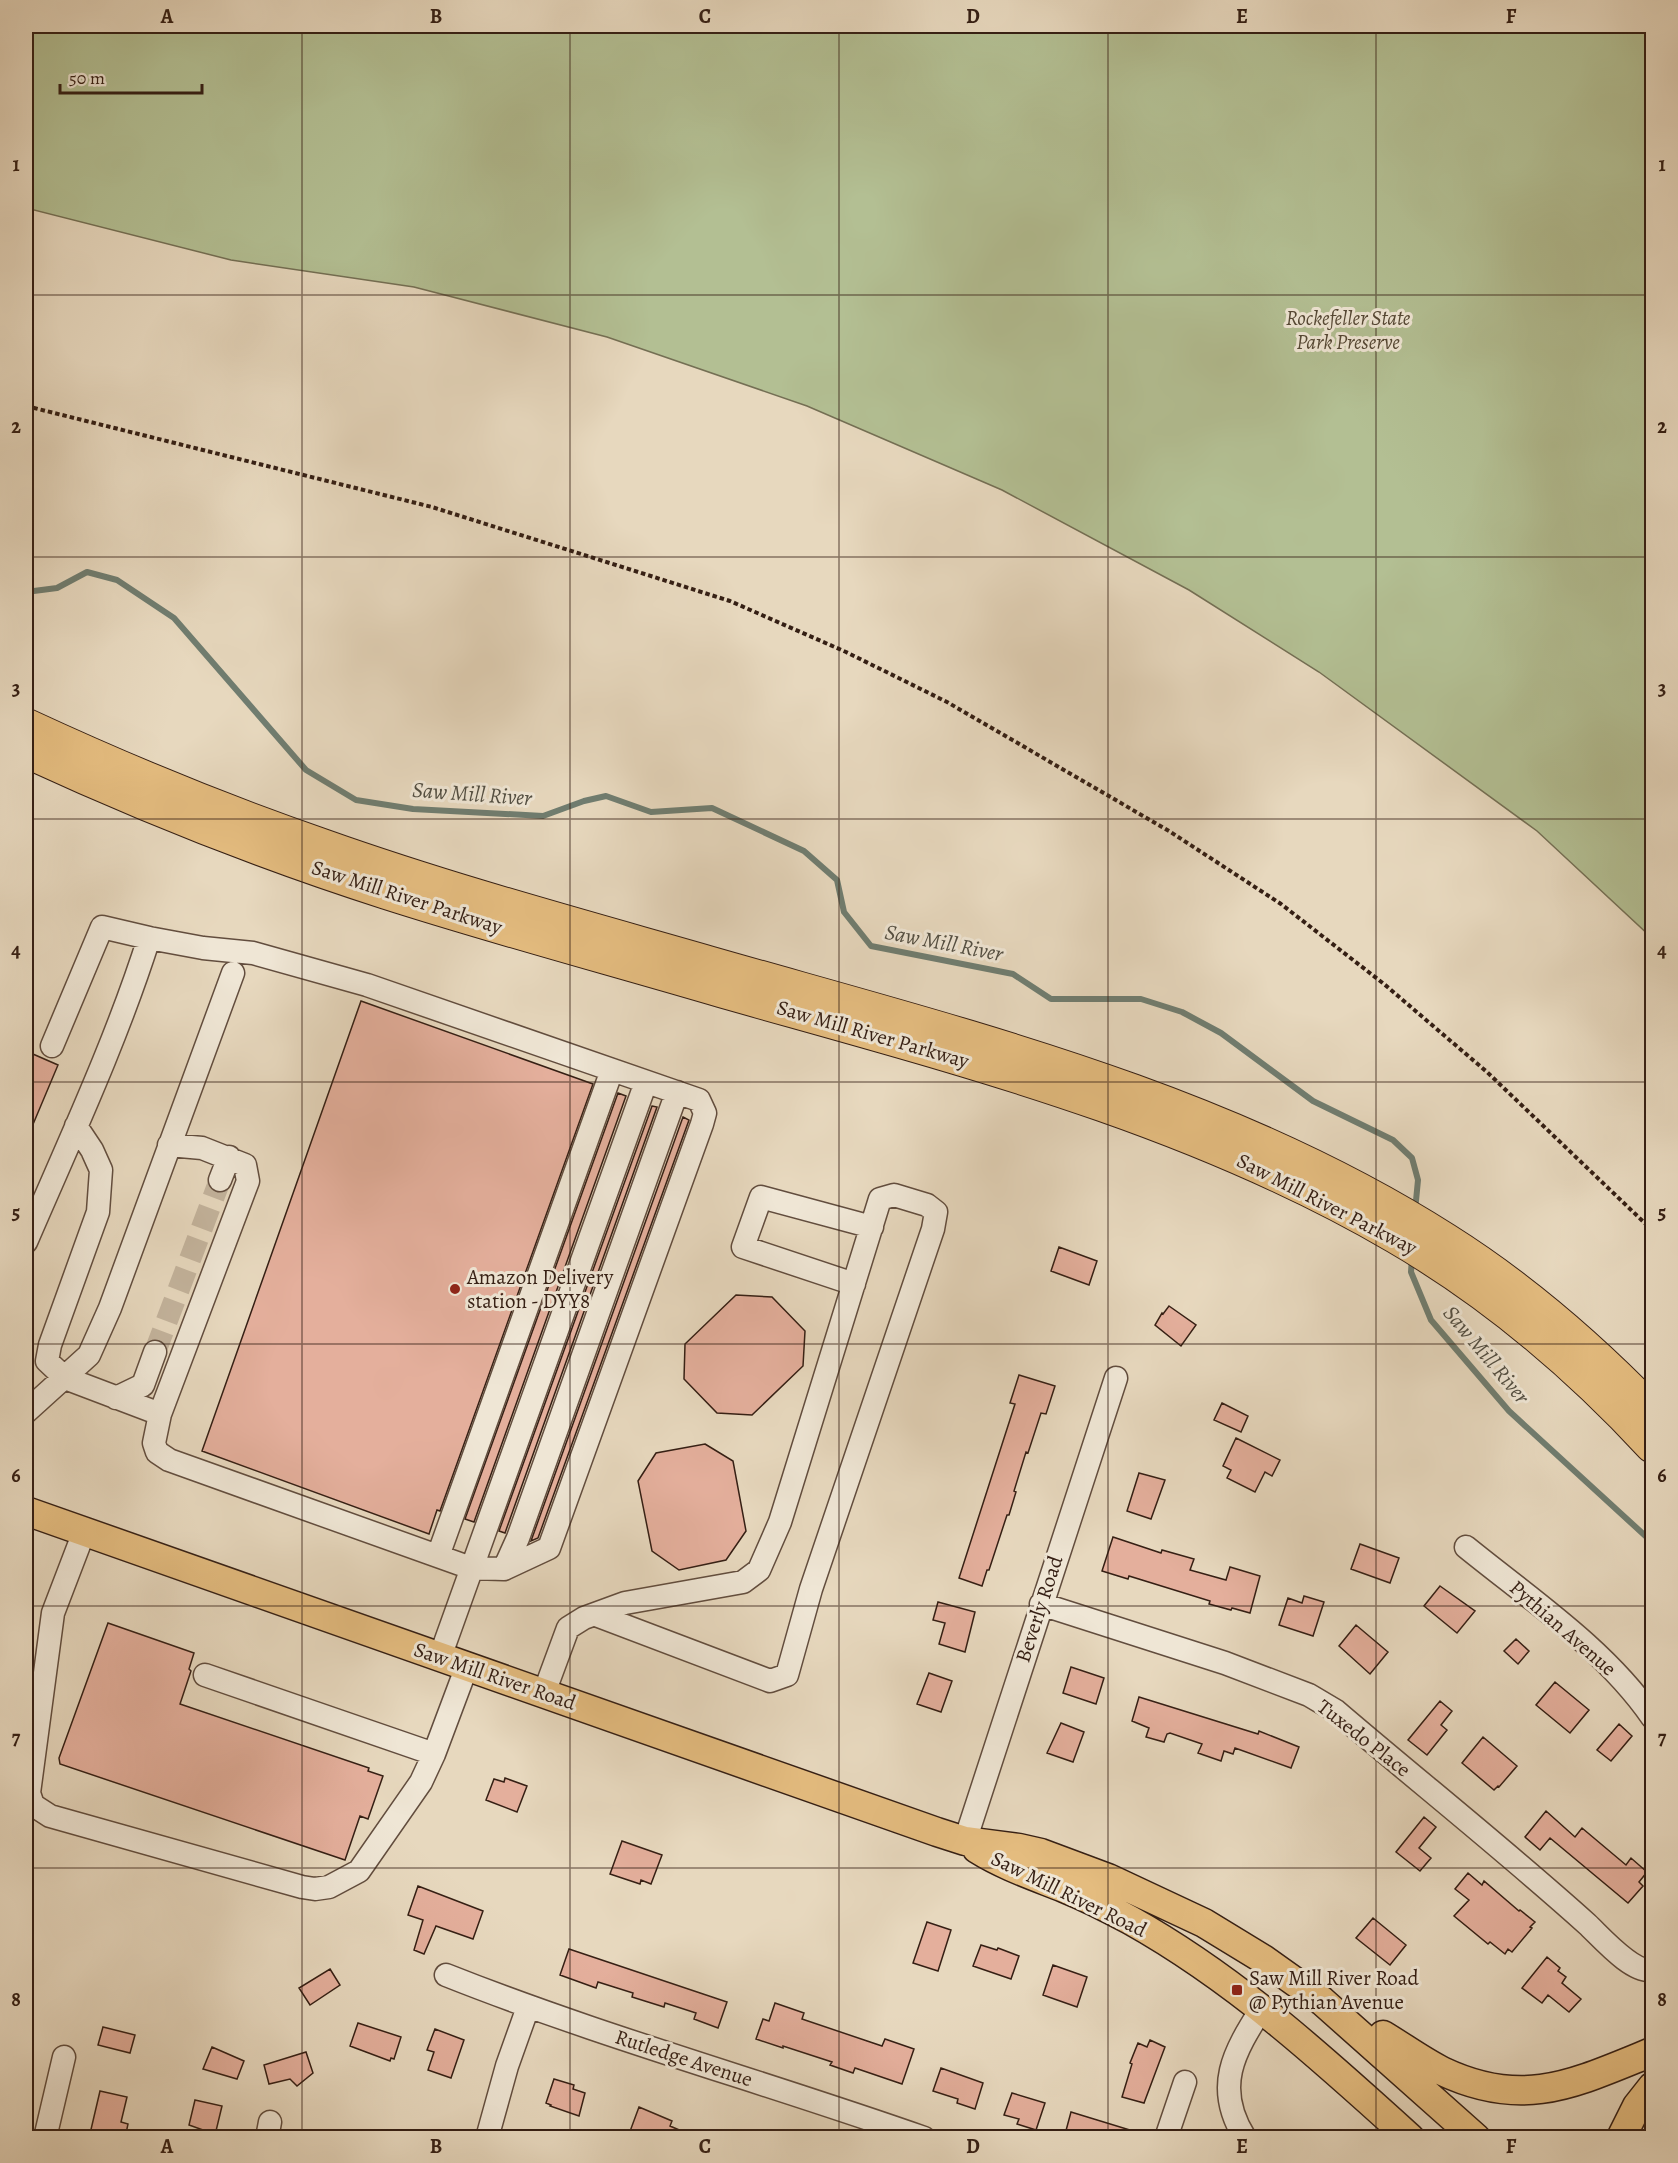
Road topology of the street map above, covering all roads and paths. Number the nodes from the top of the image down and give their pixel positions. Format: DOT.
graph roads {
  1 [pos="26,406"];
  2 [pos="26,725"];
  3 [pos="26,751"];
  4 [pos="149,938"];
  5 [pos="232,973"];
  6 [pos="52,1046"];
  7 [pos="612,1070"];
  8 [pos="646,1082"];
  9 [pos="676,1092"];
  10 [pos="76,1126"];
  11 [pos="170,1145"];
  12 [pos="229,1157"];
  13 [pos="220,1180"];
  14 [pos="1396,1223"];
  15 [pos="872,1227"];
  16 [pos="1653,1230"];
  17 [pos="26,1242"];
  18 [pos="1446,1254"];
  19 [pos="854,1284"];
  20 [pos="155,1352"];
  21 [pos="65,1378"];
  22 [pos="1116,1378"];
  23 [pos="116,1398"];
  24 [pos="1653,1411"];
  25 [pos="26,1412"];
  26 [pos="160,1414"];
  27 [pos="1653,1446"];
  28 [pos="26,1511"];
  29 [pos="84,1532"];
  30 [pos="1466,1547"];
  31 [pos="438,1556"];
  32 [pos="471,1568"];
  33 [pos="504,1569"];
  34 [pos="1041,1604"];
  35 [pos="596,1615"];
  36 [pos="440,1657"];
  37 [pos="466,1666"];
  38 [pos="205,1675"];
  39 [pos="544,1693"];
  40 [pos="1653,1717"];
  41 [pos="434,1754"];
  42 [pos="965,1841"];
  43 [pos="1653,1970"];
  44 [pos="446,1975"];
  45 [pos="1294,1980"];
  46 [pos="528,2007"];
  47 [pos="1262,2008"];
  48 [pos="1653,2052"];
  49 [pos="64,2056"];
  50 [pos="1185,2082"];
  51 [pos="1653,2087"];
  52 [pos="1409,2137"];
  53 [pos="45,2138"];
  54 [pos="488,2138"];
  55 [pos="924,2138"];
  56 [pos="1166,2138"];
  57 [pos="1245,2138"];
  58 [pos="1476,2138"];
  59 [pos="1621,2138"];
  1 -- 16 [label="path"];
  2 -- 14 [label="highway, Saw Mill River Parkway"];
  3 -- 14 [label="highway, Saw Mill River Parkway"];
  4 -- 6 [label="street"];
  4 -- 7 [label="street"];
  4 -- 10 [label="street"];
  5 -- 11 [label="street"];
  7 -- 8 [label="street"];
  7 -- 31 [label="street"];
  8 -- 9 [label="street"];
  8 -- 32 [label="street"];
  9 -- 33 [label="street"];
  9 -- 33 [label="street"];
  10 -- 17 [label="street"];
  10 -- 21 [label="street"];
  11 -- 12 [label="street"];
  11 -- 21 [label="street"];
  12 -- 13 [label="street"];
  12 -- 26 [label="street"];
  14 -- 18 [label="highway, Saw Mill River Parkway"];
  15 -- 19 [label="street"];
  15 -- 19 [label="street"];
  15 -- 35 [label="street"];
  18 -- 24 [label="highway, Saw Mill River Parkway"];
  18 -- 27 [label="highway, Saw Mill River Parkway"];
  19 -- 35 [label="street"];
  20 -- 23 [label="street"];
  21 -- 23 [label="street"];
  21 -- 25 [label="street"];
  22 -- 34 [label="street, Beverly Road"];
  23 -- 26 [label="street"];
  26 -- 31 [label="street"];
  28 -- 29 [label="main road, Saw Mill River Road"];
  29 -- 36 [label="main road, Saw Mill River Road"];
  29 -- 41 [label="street"];
  30 -- 40 [label="street, Pythian Avenue"];
  31 -- 32 [label="street"];
  32 -- 33 [label="street"];
  32 -- 36 [label="street"];
  34 -- 42 [label="street, Beverly Road"];
  34 -- 43 [label="street, Tuxedo Place"];
  35 -- 39 [label="street"];
  36 -- 37 [label="main road, Saw Mill River Road"];
  37 -- 39 [label="main road, Saw Mill River Road"];
  37 -- 41 [label="street"];
  38 -- 41 [label="street"];
  39 -- 42 [label="main road, Saw Mill River Road"];
  42 -- 45 [label="main road, Saw Mill River Road"];
  42 -- 47 [label="main road, Saw Mill River Road"];
  44 -- 46 [label="street, Rutledge Avenue"];
  45 -- 48 [label="main road"];
  45 -- 58 [label="main road"];
  46 -- 54 [label="street"];
  46 -- 55 [label="street, Rutledge Avenue"];
  47 -- 52 [label="main road, Saw Mill River Road"];
  47 -- 57 [label="street"];
  49 -- 53 [label="street"];
  50 -- 56 [label="street"];
  51 -- 59 [label="main road"];
}
